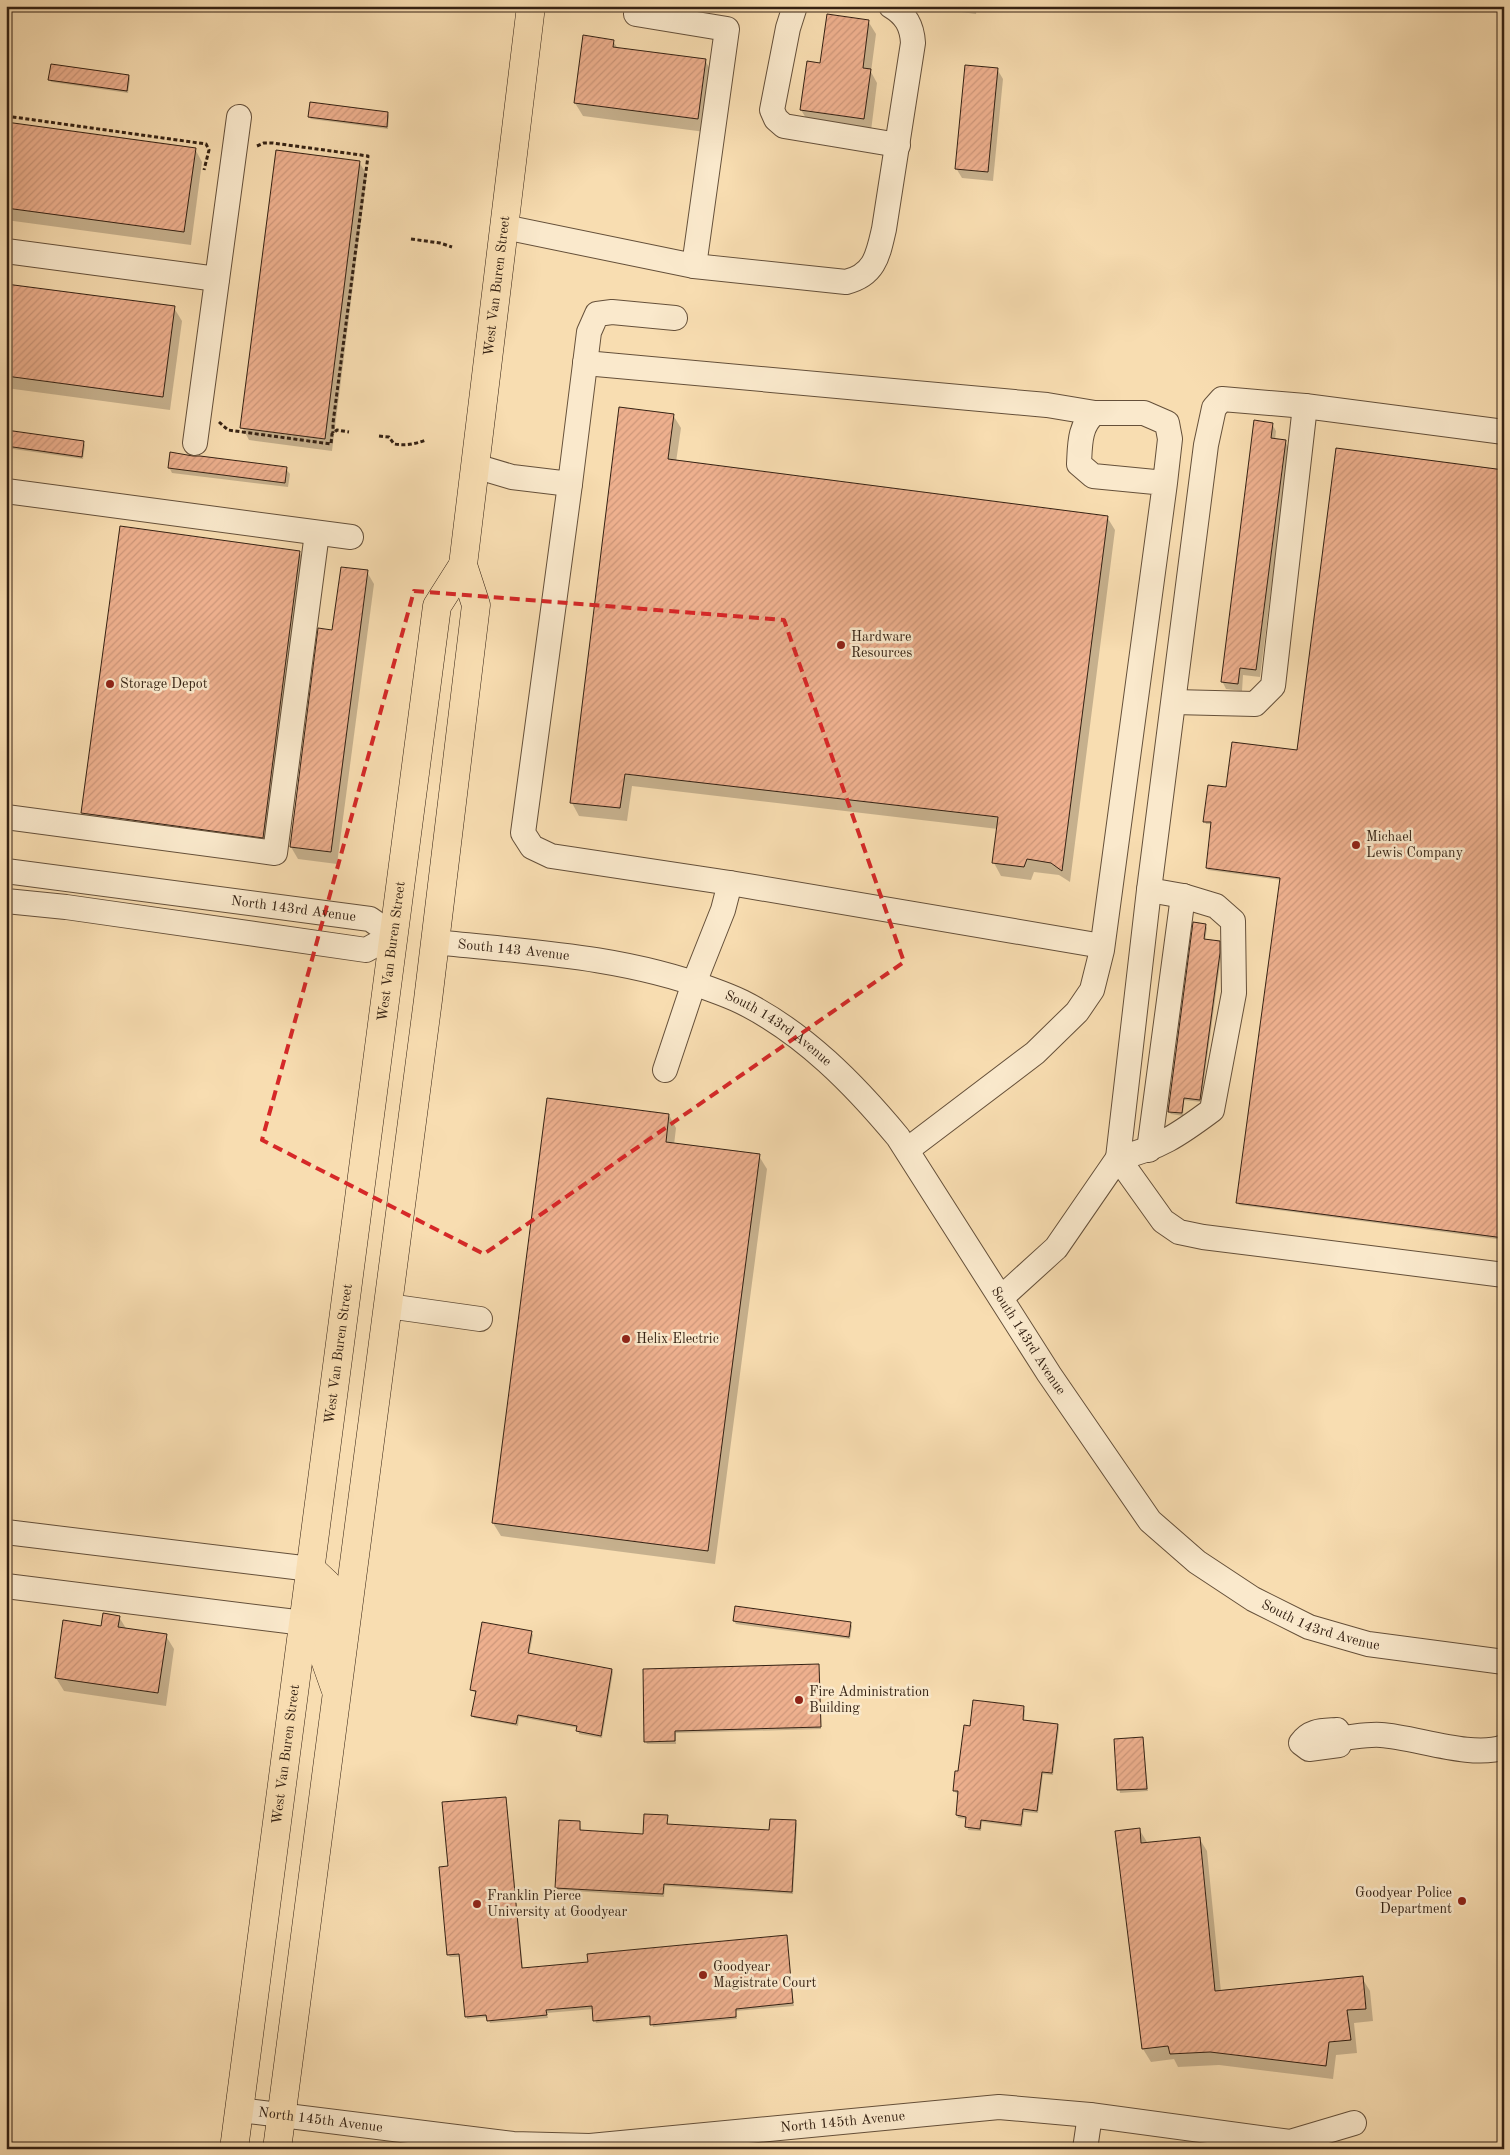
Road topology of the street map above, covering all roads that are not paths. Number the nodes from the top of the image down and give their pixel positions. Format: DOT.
graph roads {
  1 [pos="531,6"];
  2 [pos="795,6"];
  3 [pos="891,6"];
  4 [pos="636,14"];
  5 [pos="239,117"];
  6 [pos="898,145"];
  7 [pos="504,226"];
  8 [pos="6,251"];
  9 [pos="694,266"];
  10 [pos="217,279"];
  11 [pos="675,318"];
  12 [pos="585,363"];
  13 [pos="1305,406"];
  14 [pos="1095,413"];
  15 [pos="1504,432"];
  16 [pos="194,443"];
  17 [pos="475,466"];
  18 [pos="1165,482"];
  19 [pos="570,484"];
  20 [pos="6,491"];
  21 [pos="317,533"];
  22 [pos="350,537"];
  23 [pos="463,565"];
  24 [pos="1174,702"];
  25 [pos="6,817"];
  26 [pos="6,871"];
  27 [pos="730,883"];
  28 [pos="1148,890"];
  29 [pos="1183,896"];
  30 [pos="6,901"];
  31 [pos="393,935"];
  32 [pos="435,942"];
  33 [pos="1102,946"];
  34 [pos="590,958"];
  35 [pos="694,983"];
  36 [pos="665,1070"];
  37 [pos="907,1150"];
  38 [pos="1149,1150"];
  39 [pos="1118,1158"];
  40 [pos="1504,1275"];
  41 [pos="1001,1298"];
  42 [pos="388,1306"];
  43 [pos="480,1319"];
  44 [pos="6,1532"];
  45 [pos="311,1569"];
  46 [pos="6,1586"];
  47 [pos="304,1623"];
  48 [pos="1504,1662"];
  49 [pos="337,1694"];
  50 [pos="1342,1738"];
  51 [pos="1504,1747"];
  52 [pos="240,2110"];
  53 [pos="282,2115"];
  54 [pos="1090,2115"];
  55 [pos="1354,2123"];
  56 [pos="234,2149"];
  57 [pos="277,2149"];
  58 [pos="1085,2149"];
  1 -- 7 [label="main road, West Van Buren Street"];
  2 -- 6 [label="street"];
  3 -- 6 [label="street"];
  4 -- 9 [label="street"];
  5 -- 10 [label="street"];
  6 -- 9 [label="street"];
  7 -- 9 [label="street"];
  7 -- 17 [label="main road, West Van Buren Street"];
  8 -- 10 [label="street"];
  10 -- 16 [label="street"];
  11 -- 12 [label="street"];
  12 -- 14 [label="street"];
  12 -- 19 [label="street"];
  13 -- 15 [label="street"];
  13 -- 24 [label="street"];
  13 -- 24 [label="street"];
  14 -- 18 [label="street"];
  14 -- 18 [label="street"];
  17 -- 19 [label="street"];
  17 -- 23 [label="main road, West Van Buren Street"];
  18 -- 33 [label="street"];
  19 -- 27 [label="street"];
  20 -- 21 [label="street"];
  21 -- 22 [label="street"];
  21 -- 25 [label="street"];
  23 -- 31 [label="main road, West Van Buren Street"];
  23 -- 32 [label="main road, West Van Buren Street"];
  24 -- 28 [label="street"];
  26 -- 31 [label="street, North 143rd Avenue"];
  27 -- 33 [label="street"];
  27 -- 35 [label="street"];
  28 -- 29 [label="street"];
  28 -- 39 [label="street"];
  29 -- 38 [label="street"];
  29 -- 38 [label="street"];
  30 -- 31 [label="street"];
  31 -- 32 [label="main road"];
  31 -- 45 [label="main road, West Van Buren Street"];
  32 -- 34 [label="street, South 143 Avenue"];
  32 -- 42 [label="main road, West Van Buren Street"];
  33 -- 37 [label="street"];
  34 -- 35 [label="street, South 143rd Avenue"];
  35 -- 36 [label="street"];
  35 -- 37 [label="street, South 143rd Avenue"];
  37 -- 41 [label="street, South 143rd Avenue"];
  38 -- 39 [label="street"];
  39 -- 40 [label="street"];
  39 -- 41 [label="street"];
  41 -- 48 [label="street, South 143rd Avenue"];
  42 -- 43 [label="street"];
  42 -- 49 [label="main road, West Van Buren Street"];
  44 -- 45 [label="street"];
  45 -- 47 [label="main road, West Van Buren Street"];
  45 -- 49 [label="main road"];
  46 -- 47 [label="street"];
  47 -- 52 [label="main road, West Van Buren Street"];
  49 -- 53 [label="main road, West Van Buren Street"];
  50 -- 51 [label="street"];
  52 -- 53 [label="street, North 145th Avenue"];
  52 -- 56 [label="main road, West Van Buren Street"];
  53 -- 54 [label="street, North 145th Avenue"];
  53 -- 57 [label="main road, West Van Buren Street"];
  54 -- 55 [label="street, North 145th Avenue"];
  54 -- 58 [label="street"];
}
